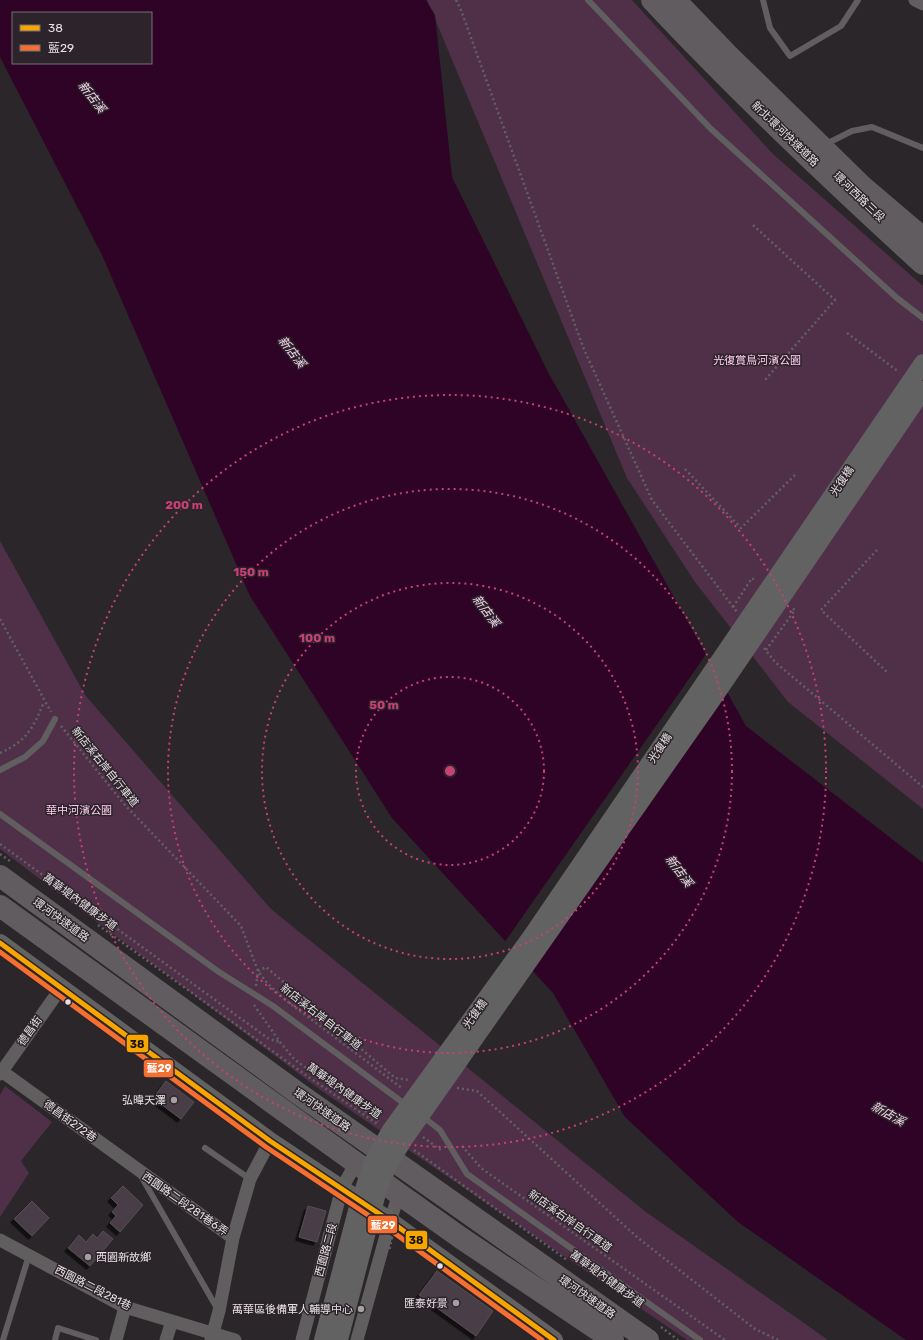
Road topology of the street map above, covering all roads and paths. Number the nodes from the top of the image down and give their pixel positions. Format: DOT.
graph roads {
  1 [pos="456,0"];
  2 [pos="588,0"];
  3 [pos="652,0"];
  4 [pos="660,0"];
  5 [pos="675,0"];
  6 [pos="687,0"];
  7 [pos="763,0"];
  8 [pos="858,0"];
  9 [pos="915,0"];
  10 [pos="923,4"];
  11 [pos="830,142"];
  12 [pos="923,148"];
  13 [pos="753,225"];
  14 [pos="923,226"];
  15 [pos="923,238"];
  16 [pos="923,257"];
  17 [pos="923,264"];
  18 [pos="923,318"];
  19 [pos="847,333"];
  20 [pos="923,363"];
  21 [pos="904,375"];
  22 [pos="765,380"];
  23 [pos="923,390"];
  24 [pos="685,469"];
  25 [pos="797,473"];
  26 [pos="877,550"];
  27 [pos="738,613"];
  28 [pos="0,619"];
  29 [pos="761,644"];
  30 [pos="888,673"];
  31 [pos="44,701"];
  32 [pos="56,719"];
  33 [pos="0,753"];
  34 [pos="0,770"];
  35 [pos="923,786"];
  36 [pos="0,814"];
  37 [pos="0,844"];
  38 [pos="0,854"];
  39 [pos="6,870"];
  40 [pos="0,906"];
  41 [pos="97,924"];
  42 [pos="0,943"];
  43 [pos="258,971"];
  44 [pos="61,988"];
  45 [pos="1,1072"];
  46 [pos="410,1080"];
  47 [pos="455,1088"];
  48 [pos="408,1093"];
  49 [pos="298,1094"];
  50 [pos="393,1134"];
  51 [pos="422,1136"];
  52 [pos="270,1140"];
  53 [pos="460,1144"];
  54 [pos="205,1148"];
  55 [pos="444,1152"];
  56 [pos="372,1164"];
  57 [pos="138,1171"];
  58 [pos="250,1179"];
  59 [pos="342,1188"];
  60 [pos="399,1194"];
  61 [pos="384,1227"];
  62 [pos="233,1238"];
  63 [pos="0,1240"];
  64 [pos="389,1252"];
  65 [pos="29,1254"];
  66 [pos="569,1262"];
  67 [pos="125,1307"];
  68 [pos="219,1311"];
  69 [pos="172,1321"];
  70 [pos="654,1333"];
  71 [pos="212,1337"];
  72 [pos="1,1339"];
  73 [pos="55,1340"];
  74 [pos="96,1340"];
  75 [pos="116,1340"];
  76 [pos="166,1340"];
  77 [pos="236,1340"];
  78 [pos="302,1340"];
  79 [pos="323,1340"];
  80 [pos="339,1340"];
  81 [pos="357,1340"];
  82 [pos="554,1340"];
  83 [pos="613,1340"];
  84 [pos="616,1340"];
  85 [pos="678,1340"];
  86 [pos="700,1340"];
  87 [pos="725,1340"];
  88 [pos="778,1340"];
  1 -- 27 [label="path"];
  2 -- 18 [label="lane"];
  3 -- 17 [label="highway, 新北環河快速道路"];
  4 -- 16 [label="main road, 環河西路三段"];
  5 -- 15 [label="highway, 新北環河快速道路"];
  6 -- 11 [label="main road, 環河西路三段"];
  7 -- 8 [label="lane"];
  9 -- 10 [label="street"];
  11 -- 12 [label="lane"];
  11 -- 14 [label="main road, 環河西路三段"];
  13 -- 22 [label="path"];
  19 -- 21 [label="path"];
  20 -- 50 [label="main road, 光復橋, bridge"];
  23 -- 50 [label="main road, 光復橋, bridge"];
  24 -- 25 [label="path"];
  26 -- 30 [label="path"];
  28 -- 31 [label="path, 新店溪右岸自行車道"];
  29 -- 35 [label="path"];
  31 -- 32 [label="path, 新店溪右岸自行車道"];
  31 -- 33 [label="path"];
  32 -- 34 [label="lane"];
  32 -- 43 [label="path, 新店溪右岸自行車道"];
  36 -- 86 [label="lane"];
  37 -- 50 [label="path"];
  38 -- 39 [label="path"];
  39 -- 49 [label="highway, 環河快速道路"];
  40 -- 56 [label="highway, 環河快速道路"];
  41 -- 50 [label="path, 萬華堤內健康步道"];
  42 -- 44 [label="main road"];
  43 -- 46 [label="path"];
  43 -- 48 [label="path, 新店溪右岸自行車道"];
  44 -- 45 [label="street, 德昌街"];
  44 -- 52 [label="main road"];
  45 -- 57 [label="street, 德昌街272巷"];
  47 -- 88 [label="path"];
  49 -- 70 [label="highway, 環河快速道路"];
  49 -- 84 [label="highway"];
  50 -- 56 [label="main road, bridge"];
  50 -- 66 [label="path, 萬華堤內健康步道"];
  51 -- 55 [label="path"];
  52 -- 58 [label="street, 西園路二段281巷6弄"];
  52 -- 59 [label="main road"];
  53 -- 87 [label="path, 新店溪右岸自行車道"];
  54 -- 58 [label="lane"];
  56 -- 59 [label="street, 西園路二段"];
  56 -- 60 [label="highway, 環河快速道路"];
  56 -- 79 [label="main road, bridge"];
  56 -- 80 [label="main road, bridge"];
  57 -- 62 [label="street, 西園路二段281巷6弄"];
  57 -- 68 [label="lane"];
  58 -- 62 [label="street, 西園路二段281巷6弄"];
  59 -- 61 [label="main road"];
  59 -- 78 [label="street, 西園路二段"];
  60 -- 61 [label="street"];
  60 -- 83 [label="highway, 環河快速道路"];
  61 -- 64 [label="path, bridge"];
  61 -- 81 [label="street"];
  61 -- 82 [label="main road"];
  62 -- 68 [label="street, 西園路二段281巷6弄"];
  63 -- 65 [label="street, 西園路二段281巷"];
  65 -- 67 [label="street, 西園路二段281巷"];
  65 -- 72 [label="lane"];
  67 -- 69 [label="street, 西園路二段281巷"];
  67 -- 75 [label="street"];
  68 -- 71 [label="street, 西園路二段281巷6弄"];
  69 -- 71 [label="street, 西園路二段281巷"];
  69 -- 76 [label="street"];
  70 -- 85 [label="path"];
  71 -- 77 [label="street, 西園路二段281巷"];
  73 -- 74 [label="lane"];
}
